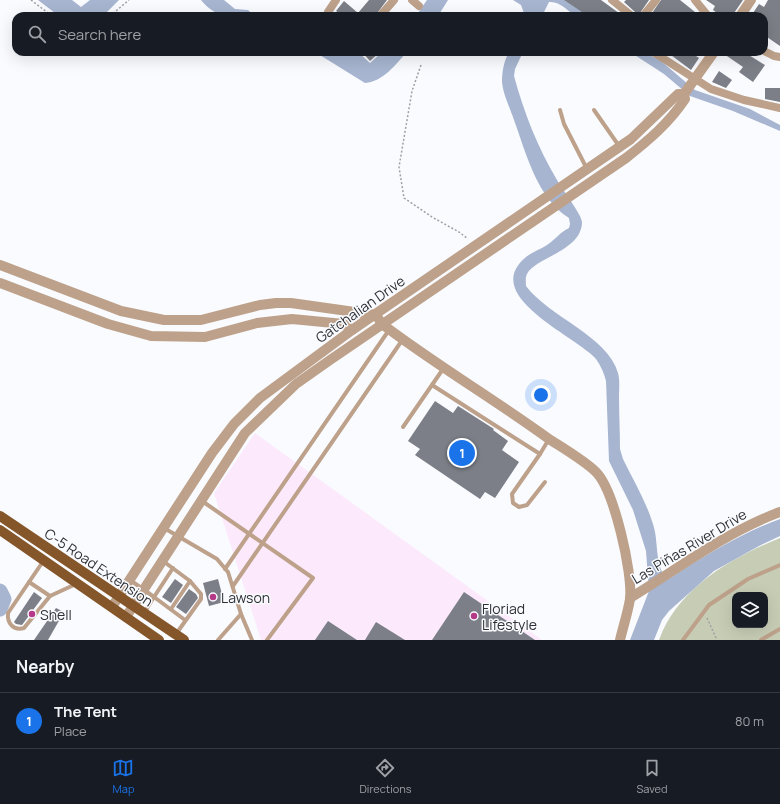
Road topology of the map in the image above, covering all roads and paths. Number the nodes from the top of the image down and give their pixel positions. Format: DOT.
graph roads {
  1 [pos="31,0"];
  2 [pos="129,0"];
  3 [pos="336,0"];
  4 [pos="394,0"];
  5 [pos="412,0"];
  6 [pos="612,0"];
  7 [pos="656,0"];
  8 [pos="695,0"];
  9 [pos="751,0"];
  10 [pos="419,6"];
  11 [pos="47,12"];
  12 [pos="115,12"];
  13 [pos="328,12"];
  14 [pos="384,12"];
  15 [pos="627,12"];
  16 [pos="646,12"];
  17 [pos="705,12"];
  18 [pos="743,12"];
  19 [pos="768,53"];
  20 [pos="658,56"];
  21 [pos="711,56"];
  22 [pos="780,57"];
  23 [pos="421,65"];
  24 [pos="688,87"];
  25 [pos="665,107"];
  26 [pos="780,108"];
  27 [pos="560,110"];
  28 [pos="594,110"];
  29 [pos="674,116"];
  30 [pos="619,147"];
  31 [pos="586,169"];
  32 [pos="475,246"];
  33 [pos="0,265"];
  34 [pos="0,283"];
  35 [pos="376,315"];
  36 [pos="386,327"];
  37 [pos="352,330"];
  38 [pos="403,339"];
  39 [pos="443,368"];
  40 [pos="432,385"];
  41 [pos="403,427"];
  42 [pos="549,439"];
  43 [pos="540,454"];
  44 [pos="204,465"];
  45 [pos="218,473"];
  46 [pos="545,482"];
  47 [pos="201,500"];
  48 [pos="780,512"];
  49 [pos="0,516"];
  50 [pos="164,528"];
  51 [pos="0,530"];
  52 [pos="249,534"];
  53 [pos="179,536"];
  54 [pos="262,543"];
  55 [pos="45,560"];
  56 [pos="163,561"];
  57 [pos="780,565"];
  58 [pos="173,568"];
  59 [pos="225,569"];
  60 [pos="130,580"];
  61 [pos="190,581"];
  62 [pos="29,582"];
  63 [pos="78,583"];
  64 [pos="233,586"];
  65 [pos="144,589"];
  66 [pos="50,596"];
  67 [pos="154,597"];
  68 [pos="119,598"];
  69 [pos="630,598"];
  70 [pos="134,607"];
  71 [pos="112,608"];
  72 [pos="171,609"];
  73 [pos="704,611"];
  74 [pos="144,614"];
  75 [pos="241,614"];
  76 [pos="126,617"];
  77 [pos="185,620"];
  78 [pos="780,629"];
  79 [pos="180,637"];
  80 [pos="221,639"];
  81 [pos="159,640"];
  82 [pos="252,640"];
  83 [pos="268,640"];
  84 [pos="620,640"];
  85 [pos="683,640"];
  86 [pos="717,640"];
  87 [pos="760,640"];
  1 -- 11 [label="path"];
  2 -- 12 [label="path"];
  3 -- 13 [label="street"];
  4 -- 14 [label="street"];
  5 -- 10 [label="street"];
  6 -- 15 [label="street"];
  7 -- 16 [label="street"];
  8 -- 17 [label="street"];
  9 -- 18 [label="street"];
  19 -- 22 [label="street"];
  20 -- 24 [label="street"];
  21 -- 24 [label="street"];
  23 -- 32 [label="path"];
  24 -- 25 [label="street, Gatchalian Drive"];
  24 -- 26 [label="street"];
  24 -- 29 [label="street, Gatchalian Drive"];
  25 -- 29 [label="street"];
  25 -- 30 [label="street, Gatchalian Drive"];
  27 -- 31 [label="lane"];
  28 -- 30 [label="lane"];
  29 -- 36 [label="street, Gatchalian Drive"];
  30 -- 31 [label="street, Gatchalian Drive"];
  31 -- 32 [label="street, Gatchalian Drive"];
  32 -- 35 [label="street, Gatchalian Drive"];
  33 -- 35 [label="street"];
  34 -- 37 [label="street"];
  35 -- 36 [label="street"];
  35 -- 37 [label="street, Gatchalian Drive"];
  36 -- 38 [label="street"];
  36 -- 45 [label="street, Gatchalian Drive"];
  36 -- 52 [label="lane"];
  37 -- 44 [label="street, Gatchalian Drive"];
  38 -- 39 [label="street"];
  38 -- 54 [label="lane"];
  39 -- 40 [label="lane"];
  39 -- 42 [label="street"];
  40 -- 41 [label="lane"];
  40 -- 43 [label="lane"];
  42 -- 43 [label="lane"];
  42 -- 69 [label="street"];
  43 -- 46 [label="lane"];
  44 -- 45 [label="street"];
  44 -- 50 [label="street, Gatchalian Drive"];
  45 -- 47 [label="street, Gatchalian Drive"];
  47 -- 52 [label="lane"];
  47 -- 53 [label="street, Gatchalian Drive"];
  48 -- 69 [label="street, Las Piñas River Drive"];
  49 -- 68 [label="main road, C-5 Road Extension"];
  50 -- 53 [label="lane"];
  50 -- 60 [label="street, Gatchalian Drive"];
  51 -- 55 [label="main road, C-5 Road Extension"];
  52 -- 54 [label="lane"];
  52 -- 59 [label="lane"];
  53 -- 56 [label="street, Gatchalian Drive"];
  53 -- 59 [label="lane"];
  54 -- 64 [label="lane"];
  54 -- 83 [label="lane"];
  55 -- 62 [label="lane"];
  55 -- 63 [label="main road, C-5 Road Extension"];
  56 -- 58 [label="lane"];
  56 -- 65 [label="street, Gatchalian Drive"];
  57 -- 73 [label="lane"];
  58 -- 61 [label="lane"];
  58 -- 67 [label="lane"];
  59 -- 64 [label="lane"];
  60 -- 65 [label="lane"];
  60 -- 68 [label="street, Gatchalian Drive"];
  61 -- 72 [label="lane"];
  61 -- 77 [label="lane"];
  62 -- 66 [label="lane"];
  62 -- 66 [label="lane"];
  63 -- 66 [label="lane"];
  63 -- 71 [label="main road, C-5 Road Extension"];
  64 -- 75 [label="lane"];
  65 -- 67 [label="lane"];
  65 -- 70 [label="street, Gatchalian Drive"];
  67 -- 72 [label="lane"];
  67 -- 74 [label="lane"];
  68 -- 70 [label="main road, C-5 Road Extension"];
  68 -- 71 [label="street, Gatchalian Drive"];
  69 -- 84 [label="street, Las Piñas River Drive"];
  70 -- 74 [label="main road, C-5 Road Extension"];
  70 -- 76 [label="street, Gatchalian Drive"];
  71 -- 76 [label="main road, C-5 Road Extension"];
  72 -- 77 [label="lane"];
  73 -- 85 [label="lane"];
  73 -- 86 [label="path"];
  74 -- 79 [label="main road, C-5 Road Extension"];
  75 -- 80 [label="lane"];
  75 -- 82 [label="lane"];
  76 -- 81 [label="main road, C-5 Road Extension"];
  77 -- 79 [label="lane"];
  78 -- 87 [label="lane"];
}
